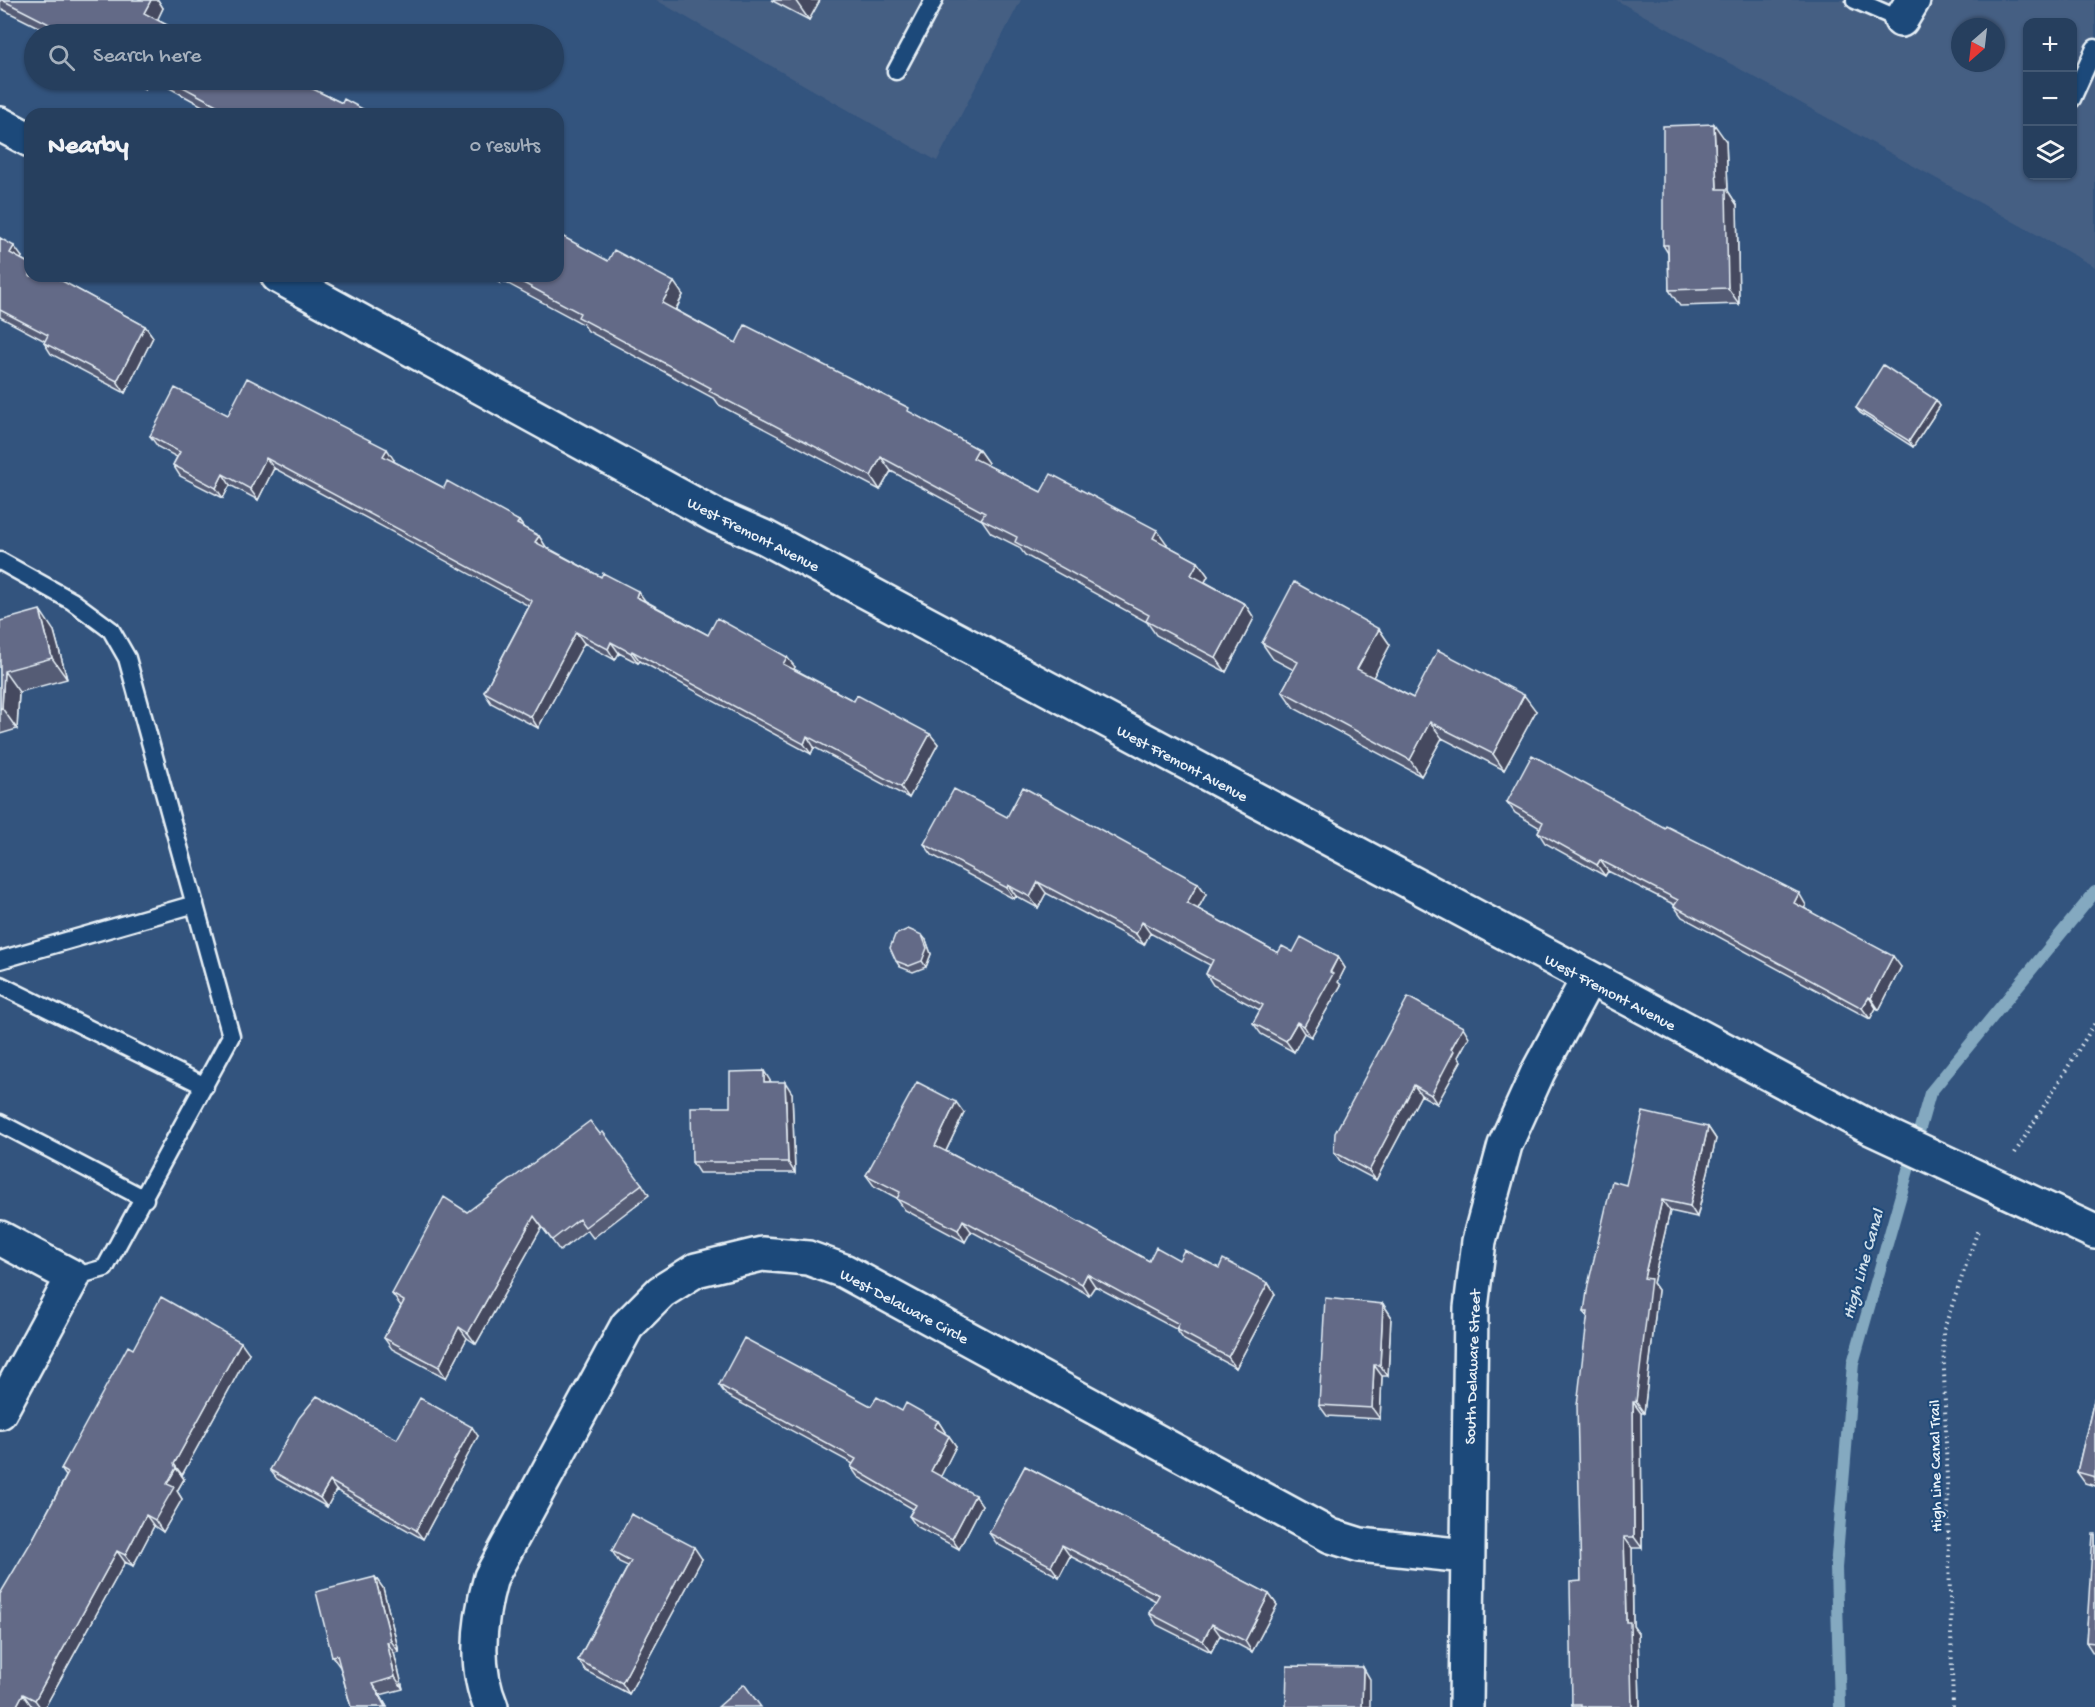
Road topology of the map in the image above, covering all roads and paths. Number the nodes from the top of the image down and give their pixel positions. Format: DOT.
graph roads {
  1 [pos="934,0"];
  2 [pos="1855,0"];
  3 [pos="1907,10"];
  4 [pos="2095,48"];
  5 [pos="896,71"];
  6 [pos="2077,90"];
  7 [pos="0,124"];
  8 [pos="24,137"];
  9 [pos="289,282"];
  10 [pos="0,561"];
  11 [pos="195,904"];
  12 [pos="0,960"];
  13 [pos="1588,979"];
  14 [pos="0,986"];
  15 [pos="2095,1023"];
  16 [pos="205,1086"];
  17 [pos="0,1123"];
  18 [pos="2012,1159"];
  19 [pos="145,1198"];
  20 [pos="1978,1230"];
  21 [pos="2095,1232"];
  22 [pos="0,1238"];
  23 [pos="73,1277"];
  24 [pos="0,1412"];
  25 [pos="1466,1556"];
  26 [pos="491,1707"];
  27 [pos="1466,1707"];
  28 [pos="1953,1707"];
  1 -- 5 [label="lane"];
  2 -- 3 [label="lane"];
  4 -- 6 [label="lane"];
  7 -- 8 [label="street"];
  9 -- 13 [label="street, West Fremont Avenue"];
  10 -- 11 [label="lane"];
  11 -- 12 [label="lane"];
  11 -- 16 [label="lane"];
  13 -- 21 [label="street, West Fremont Avenue"];
  13 -- 25 [label="street, South Delaware Street"];
  14 -- 16 [label="lane"];
  15 -- 18 [label="path"];
  16 -- 19 [label="lane"];
  17 -- 19 [label="lane"];
  19 -- 23 [label="lane"];
  20 -- 28 [label="path, High Line Canal Trail"];
  22 -- 23 [label="street"];
  23 -- 24 [label="street"];
  25 -- 26 [label="street, West Delaware Circle"];
  25 -- 27 [label="street, South Delaware Street"];
}
